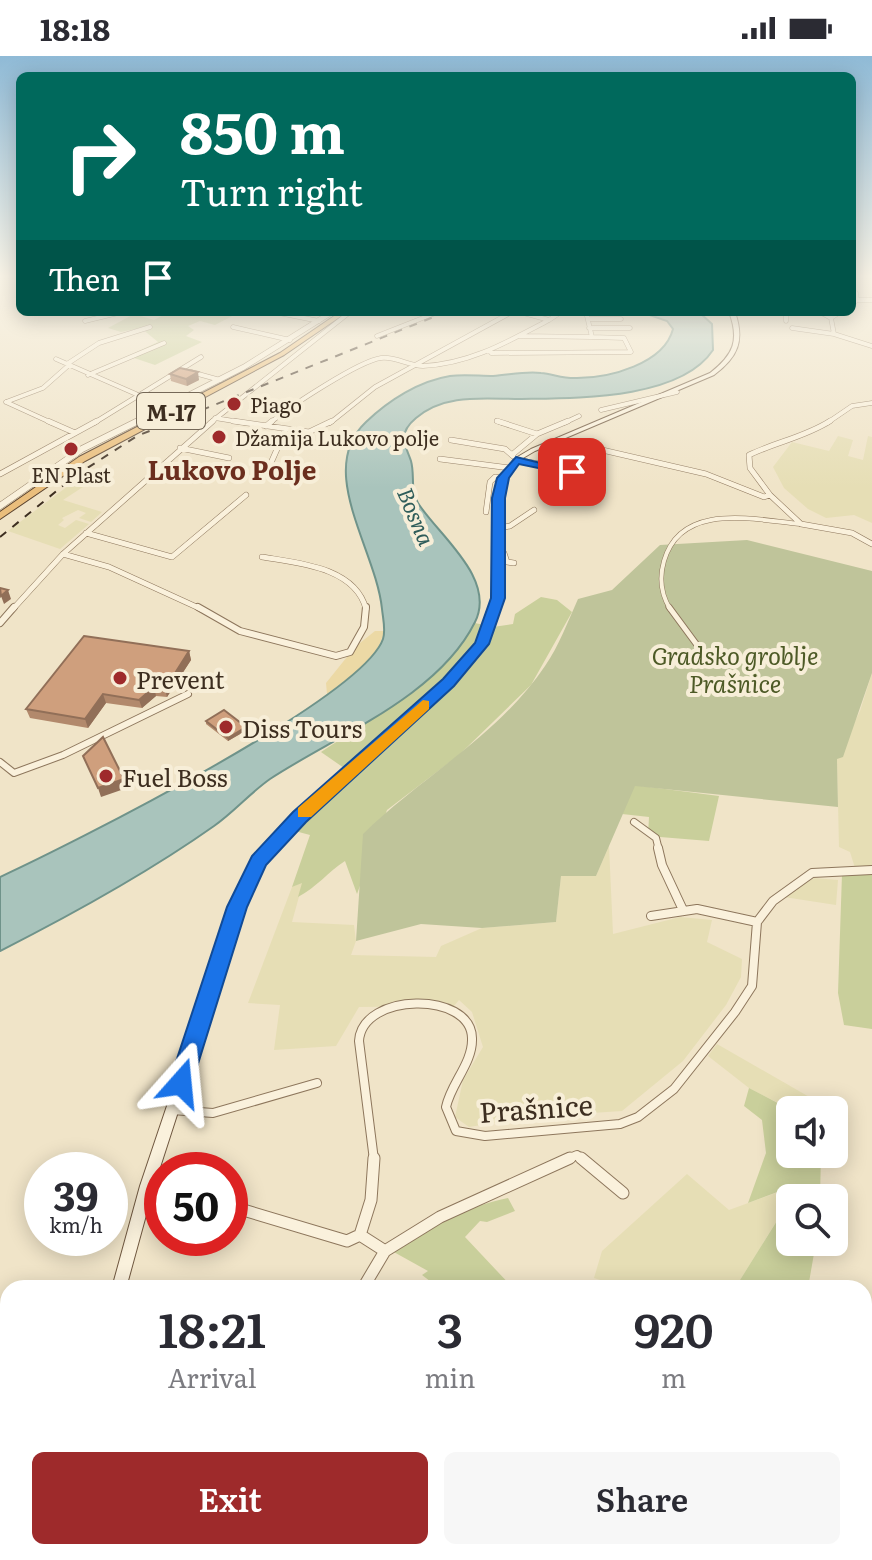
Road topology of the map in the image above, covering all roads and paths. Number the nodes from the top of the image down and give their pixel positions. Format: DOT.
graph roads {
  1 [pos="93,347"];
  2 [pos="154,347"];
  3 [pos="277,347"];
  4 [pos="293,347"];
  5 [pos="303,347"];
  6 [pos="447,347"];
  7 [pos="499,347"];
  8 [pos="629,347"];
  9 [pos="736,347"];
  10 [pos="489,353"];
  11 [pos="201,357"];
  12 [pos="56,359"];
  13 [pos="68,365"];
  14 [pos="413,366"];
  15 [pos="179,369"];
  16 [pos="88,375"];
  17 [pos="220,380"];
  18 [pos="677,392"];
  19 [pos="136,394"];
  20 [pos="872,403"];
  21 [pos="601,410"];
  22 [pos="579,416"];
  23 [pos="215,418"];
  24 [pos="497,421"];
  25 [pos="266,426"];
  26 [pos="286,429"];
  27 [pos="73,432"];
  28 [pos="537,434"];
  29 [pos="451,440"];
  30 [pos="559,440"];
  31 [pos="180,448"];
  32 [pos="229,458"];
  33 [pos="440,459"];
  34 [pos="514,460"];
  35 [pos="270,465"];
  36 [pos="0,474"];
  37 [pos="503,478"];
  38 [pos="600,480"];
  39 [pos="246,495"];
  40 [pos="770,495"];
  41 [pos="0,506"];
  42 [pos="534,510"];
  43 [pos="486,512"];
  44 [pos="0,516"];
  45 [pos="801,524"];
  46 [pos="499,528"];
  47 [pos="86,533"];
  48 [pos="872,544"];
  49 [pos="499,552"];
  50 [pos="63,554"];
  51 [pos="262,557"];
  52 [pos="514,563"];
  53 [pos="0,623"];
  54 [pos="697,645"];
  55 [pos="188,694"];
  56 [pos="0,762"];
  57 [pos="634,822"];
  58 [pos="872,870"];
  59 [pos="683,910"];
  60 [pos="651,916"];
  61 [pos="757,922"];
  62 [pos="317,1083"];
  63 [pos="172,1110"];
  64 [pos="623,1193"];
  65 [pos="143,1200"];
  66 [pos="248,1211"];
  67 [pos="360,1235"];
  68 [pos="385,1251"];
  69 [pos="121,1280"];
  70 [pos="368,1280"];
  1 -- 13 [label="street"];
  2 -- 16 [label="street"];
  3 -- 17 [label="street"];
  4 -- 44 [label="highway, M-17"];
  5 -- 23 [label="street"];
  6 -- 14 [label="street"];
  7 -- 10 [label="street"];
  8 -- 10 [label="street"];
  9 -- 18 [label="main road"];
  10 -- 14 [label="street"];
  11 -- 15 [label="street"];
  12 -- 13 [label="street"];
  13 -- 16 [label="street"];
  13 -- 27 [label="street"];
  14 -- 25 [label="street"];
  14 -- 26 [label="street"];
  15 -- 17 [label="street"];
  15 -- 19 [label="street"];
  16 -- 19 [label="street"];
  17 -- 41 [label="street"];
  18 -- 21 [label="street"];
  18 -- 30 [label="main road"];
  19 -- 27 [label="street"];
  20 -- 40 [label="street"];
  22 -- 28 [label="street"];
  23 -- 25 [label="street"];
  23 -- 31 [label="street"];
  24 -- 28 [label="street"];
  25 -- 26 [label="street"];
  26 -- 35 [label="street"];
  27 -- 36 [label="street"];
  28 -- 34 [label="street"];
  29 -- 34 [label="street"];
  30 -- 34 [label="main road"];
  30 -- 40 [label="street"];
  31 -- 32 [label="street"];
  31 -- 47 [label="street"];
  33 -- 34 [label="street"];
  34 -- 37 [label="main road"];
  34 -- 38 [label="street"];
  37 -- 43 [label="street"];
  37 -- 46 [label="main road"];
  39 -- 47 [label="street"];
  40 -- 45 [label="street"];
  42 -- 46 [label="street"];
  45 -- 48 [label="street"];
  45 -- 54 [label="street"];
  46 -- 49 [label="main road"];
  47 -- 50 [label="street"];
  49 -- 52 [label="street"];
  49 -- 63 [label="main road"];
  50 -- 51 [label="street"];
  50 -- 53 [label="street"];
  55 -- 56 [label="street"];
  57 -- 59 [label="street"];
  58 -- 61 [label="street"];
  59 -- 60 [label="street"];
  59 -- 61 [label="street"];
  61 -- 67 [label="street, Prašnice"];
  62 -- 63 [label="street"];
  63 -- 65 [label="main road"];
  64 -- 68 [label="street"];
  65 -- 69 [label="main road"];
  66 -- 67 [label="street"];
  67 -- 68 [label="street"];
  68 -- 70 [label="street"];
}
